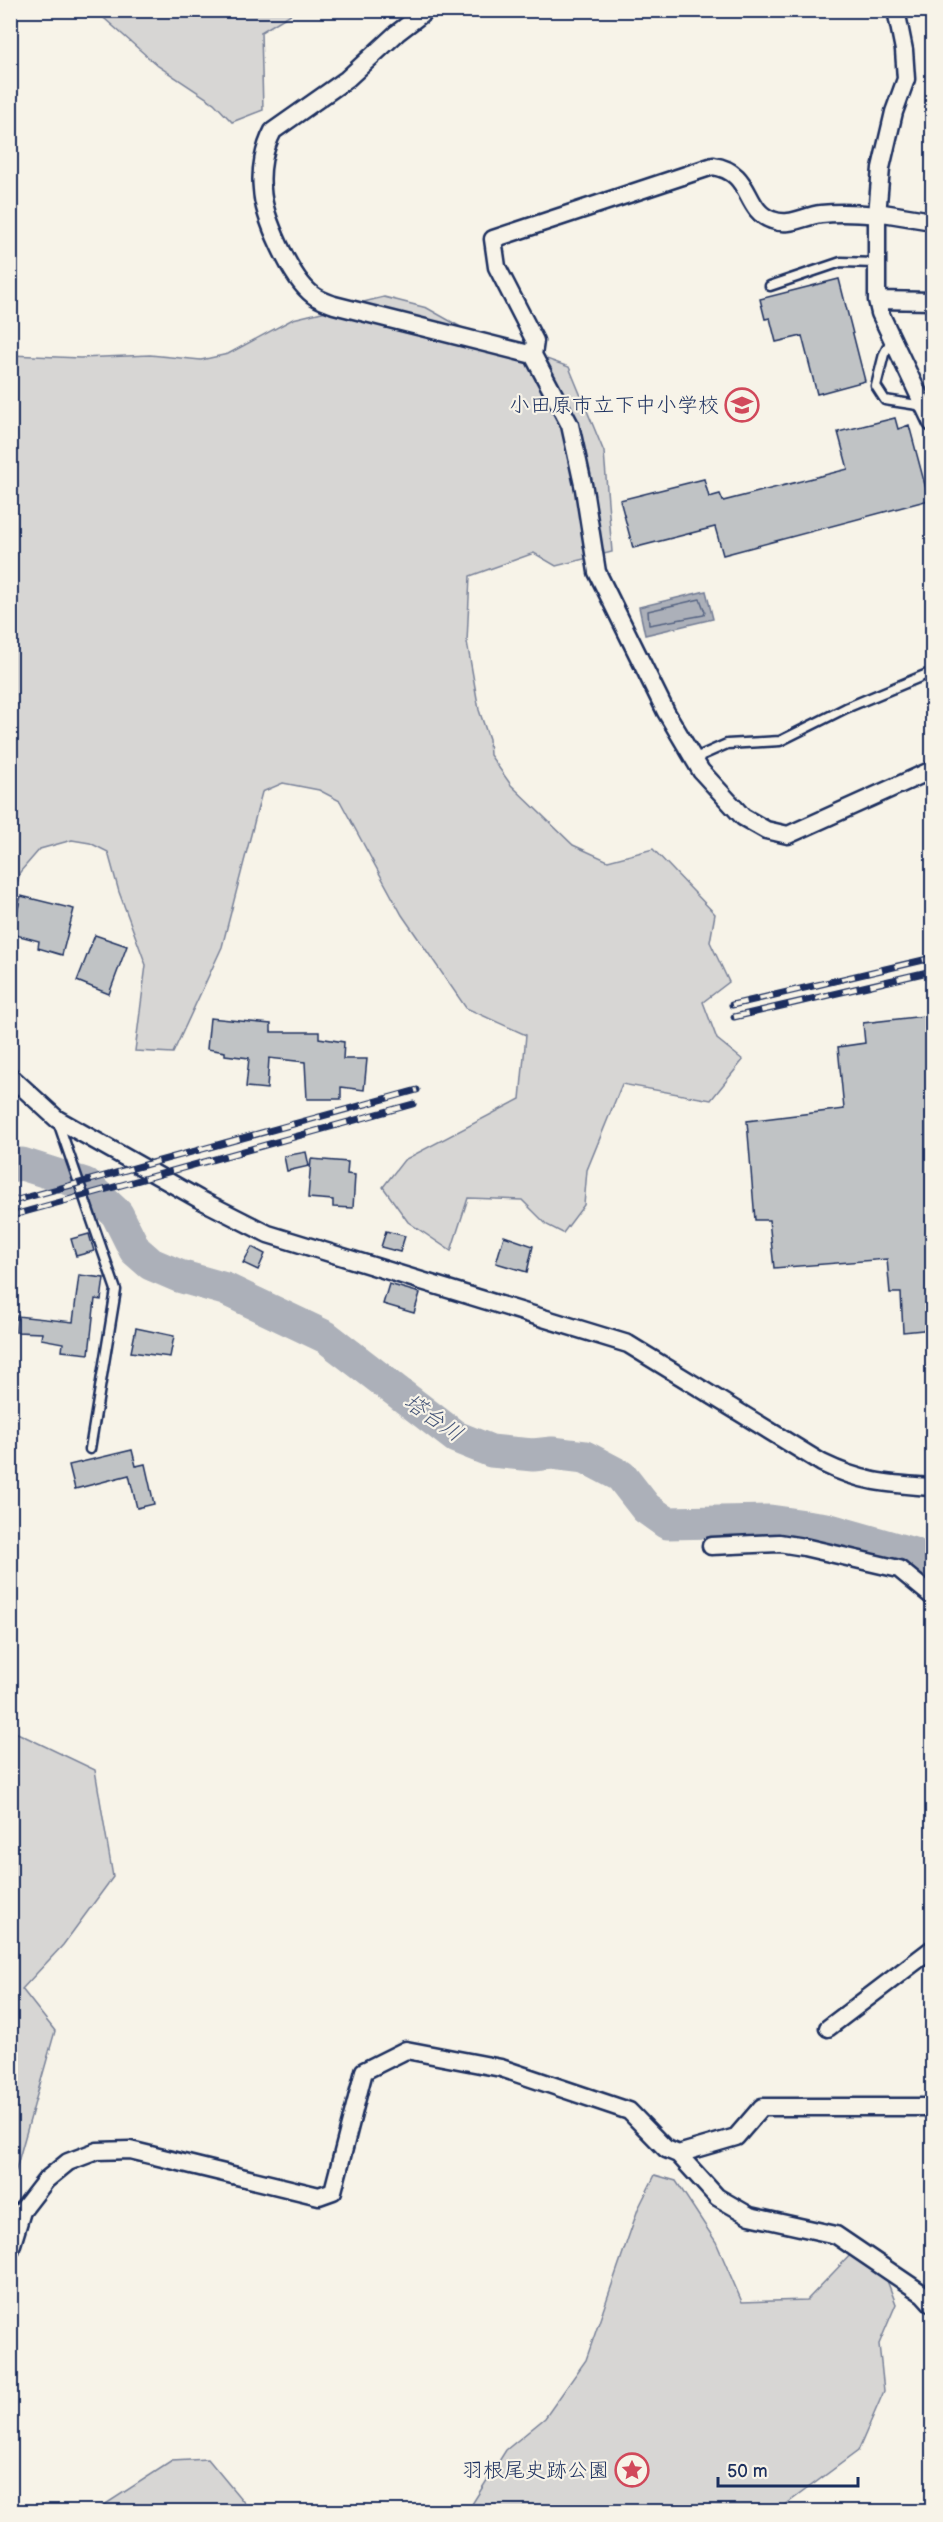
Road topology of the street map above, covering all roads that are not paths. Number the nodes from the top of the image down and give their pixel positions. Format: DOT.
graph roads {
  1 [pos="427,10"];
  2 [pos="896,10"];
  3 [pos="877,213"];
  4 [pos="933,220"];
  5 [pos="876,263"];
  6 [pos="770,286"];
  7 [pos="877,300"];
  8 [pos="933,301"];
  9 [pos="892,339"];
  10 [pos="533,355"];
  11 [pos="925,406"];
  12 [pos="933,423"];
  13 [pos="933,672"];
  14 [pos="693,759"];
  15 [pos="933,770"];
  16 [pos="10,1076"];
  17 [pos="57,1119"];
  18 [pos="90,1449"];
  19 [pos="933,1487"];
  20 [pos="711,1546"];
  21 [pos="933,1596"];
  22 [pos="933,1949"];
  23 [pos="828,2028"];
  24 [pos="933,2108"];
  25 [pos="678,2154"];
  26 [pos="10,2251"];
  27 [pos="933,2304"];
  1 -- 10 [label="street"];
  2 -- 3 [label="street"];
  3 -- 4 [label="street"];
  3 -- 5 [label="street"];
  3 -- 10 [label="street"];
  5 -- 6 [label="lane"];
  5 -- 7 [label="street"];
  7 -- 8 [label="street"];
  7 -- 9 [label="street"];
  9 -- 11 [label="street"];
  9 -- 11 [label="lane"];
  10 -- 14 [label="street"];
  11 -- 12 [label="street"];
  13 -- 14 [label="lane"];
  14 -- 15 [label="street"];
  16 -- 17 [label="street"];
  17 -- 18 [label="lane"];
  17 -- 19 [label="street"];
  20 -- 21 [label="street"];
  22 -- 23 [label="street"];
  24 -- 25 [label="street"];
  25 -- 26 [label="street"];
  25 -- 27 [label="street"];
}
